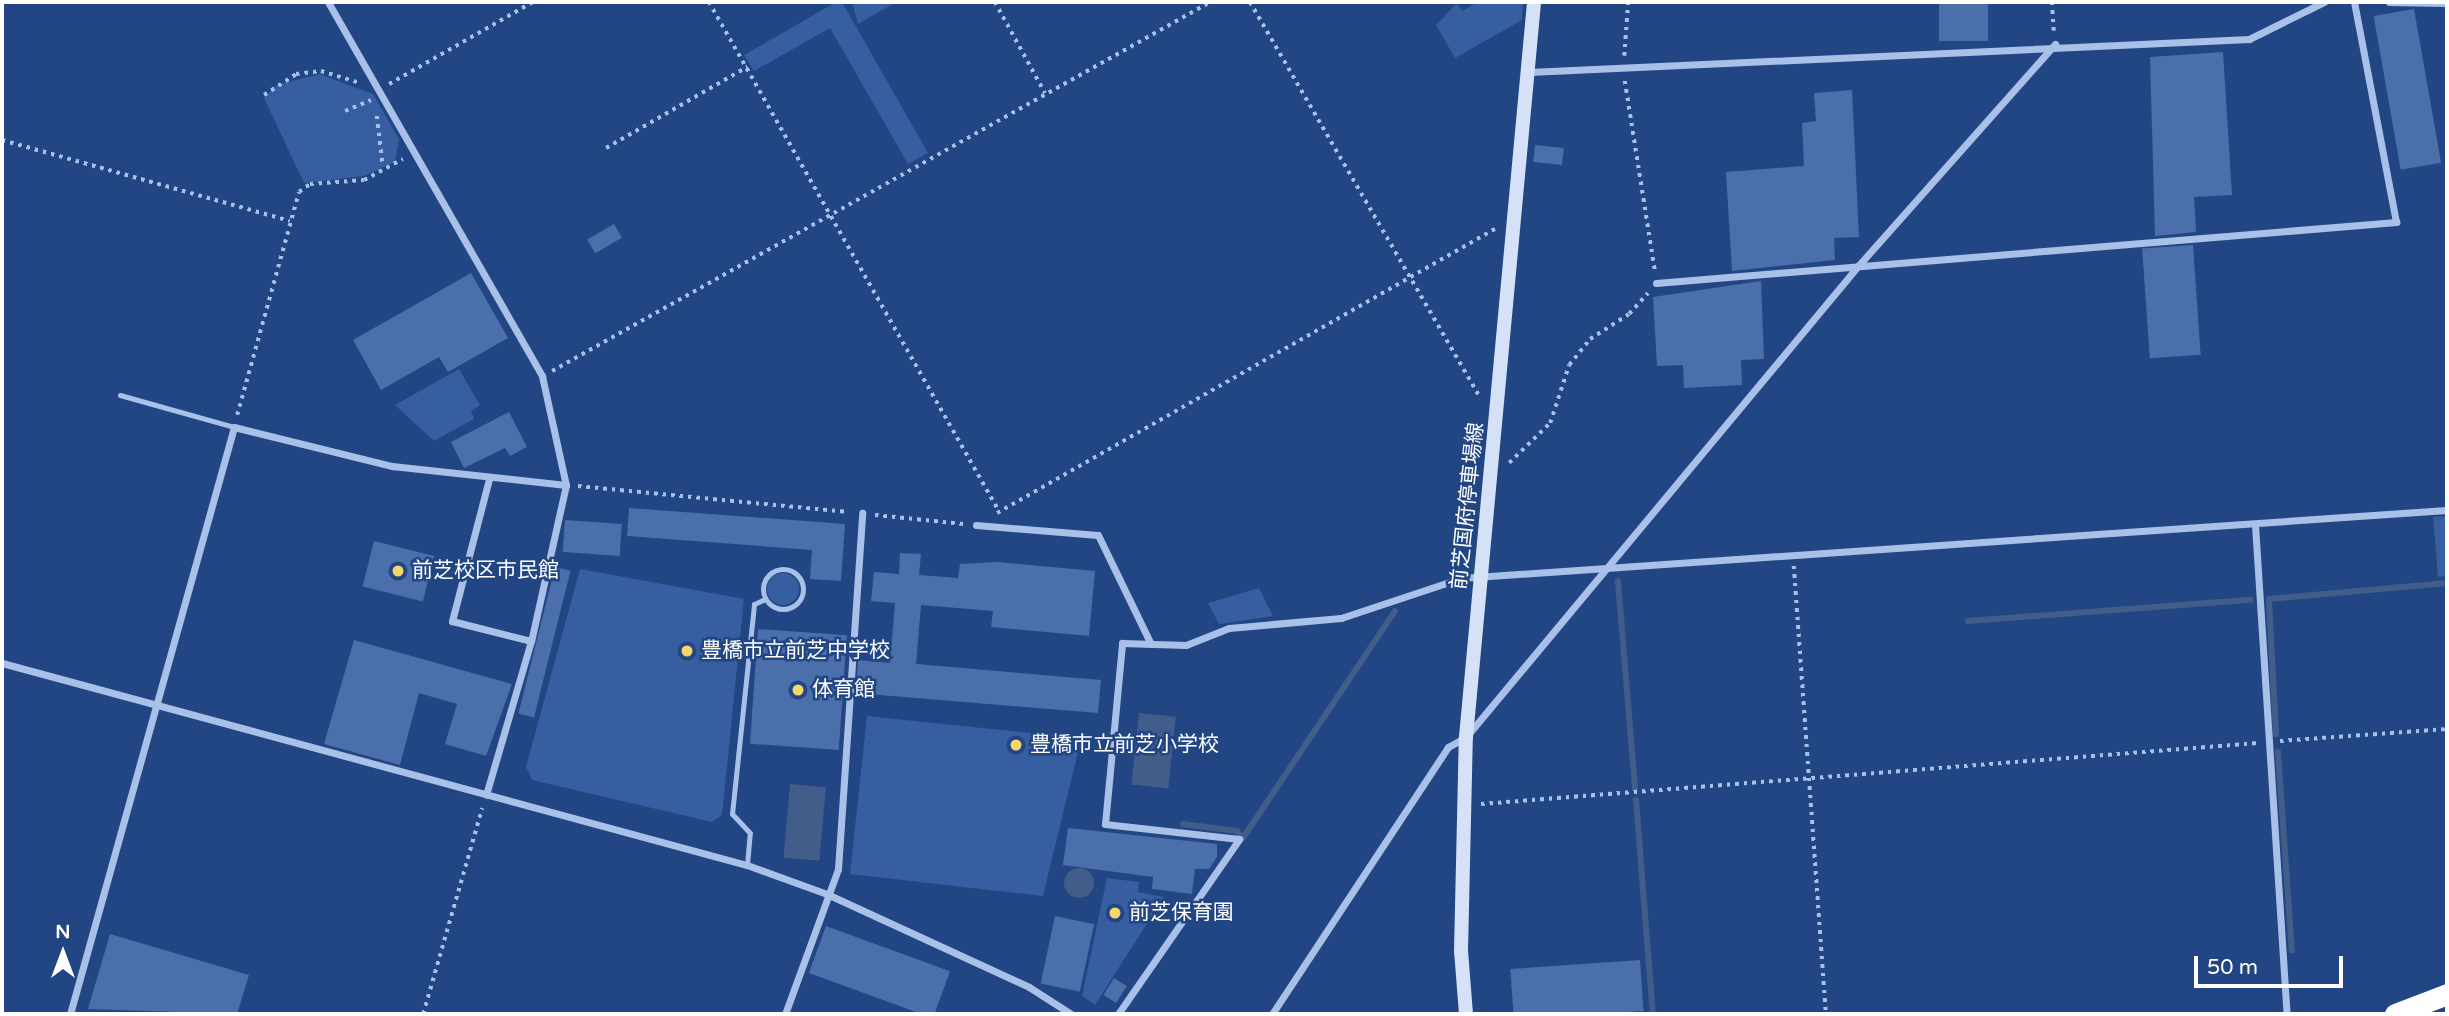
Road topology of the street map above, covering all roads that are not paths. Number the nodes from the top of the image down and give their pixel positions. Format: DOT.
graph roads {
  1 [pos="328,2"];
  2 [pos="1534,2"];
  3 [pos="2324,2"];
  4 [pos="2354,2"];
  5 [pos="2389,2"];
  6 [pos="2447,2"];
  7 [pos="2055,44"];
  8 [pos="1529,72"];
  9 [pos="1858,266"];
  10 [pos="1656,283"];
  11 [pos="120,395"];
  12 [pos="234,428"];
  13 [pos="489,479"];
  14 [pos="566,485"];
  15 [pos="2447,510"];
  16 [pos="862,513"];
  17 [pos="976,525"];
  18 [pos="2255,525"];
  19 [pos="1603,572"];
  20 [pos="1482,577"];
  21 [pos="765,600"];
  22 [pos="531,641"];
  23 [pos="1151,645"];
  24 [pos="2,663"];
  25 [pos="155,708"];
  26 [pos="1466,737"];
  27 [pos="486,794"];
  28 [pos="747,865"];
  29 [pos="827,894"];
  30 [pos="2447,994"];
  31 [pos="70,1014"];
  32 [pos="785,1014"];
  33 [pos="1071,1014"];
  34 [pos="1118,1014"];
  35 [pos="1272,1014"];
  36 [pos="1466,1014"];
  37 [pos="2287,1014"];
  38 [pos="2395,1014"];
  1 -- 14 [label="street"];
  2 -- 8 [label="main road, 前芝国府停車場線"];
  3 -- 7 [label="street"];
  4 -- 9 [label="street"];
  5 -- 6 [label="street"];
  7 -- 8 [label="street"];
  7 -- 9 [label="street"];
  8 -- 20 [label="main road, 前芝国府停車場線"];
  9 -- 10 [label="street"];
  9 -- 19 [label="street"];
  11 -- 12 [label="lane"];
  12 -- 13 [label="street"];
  12 -- 25 [label="street"];
  13 -- 14 [label="street"];
  13 -- 22 [label="street"];
  14 -- 22 [label="street"];
  15 -- 18 [label="street"];
  16 -- 29 [label="street"];
  17 -- 23 [label="street"];
  18 -- 19 [label="street"];
  18 -- 37 [label="street"];
  19 -- 20 [label="street"];
  19 -- 26 [label="street"];
  20 -- 23 [label="street"];
  20 -- 26 [label="main road, 前芝国府停車場線"];
  21 -- 21 [label="lane"];
  21 -- 28 [label="lane"];
  22 -- 27 [label="street"];
  23 -- 34 [label="street"];
  24 -- 25 [label="street"];
  25 -- 27 [label="street"];
  25 -- 31 [label="street"];
  26 -- 35 [label="street"];
  26 -- 36 [label="main road, 前芝国府停車場線"];
  27 -- 28 [label="street"];
  28 -- 29 [label="street"];
  29 -- 32 [label="street"];
  29 -- 33 [label="street"];
  30 -- 38 [label="highway"];
}
